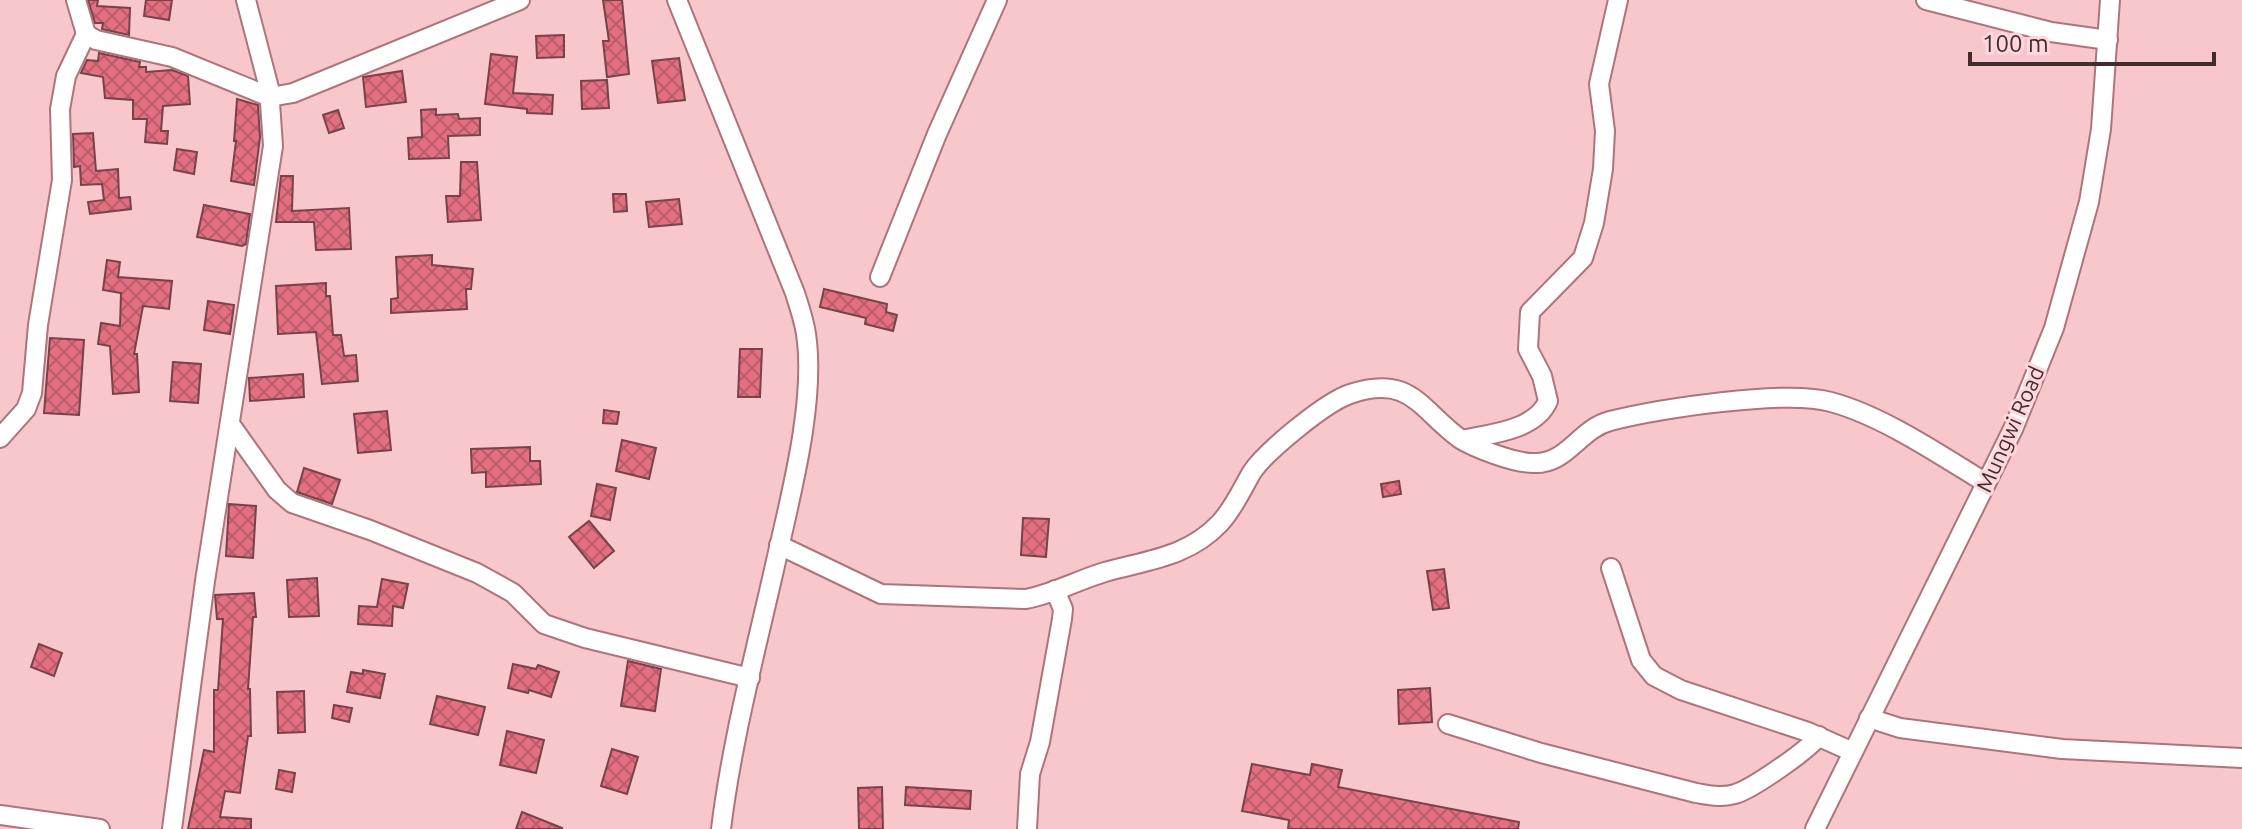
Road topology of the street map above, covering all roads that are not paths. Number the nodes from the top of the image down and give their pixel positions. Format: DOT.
graph roads {
  1 [pos="76,0"];
  2 [pos="246,0"];
  3 [pos="520,0"];
  4 [pos="677,0"];
  5 [pos="997,0"];
  6 [pos="1618,0"];
  7 [pos="1926,0"];
  8 [pos="2110,0"];
  9 [pos="86,34"];
  10 [pos="2108,40"];
  11 [pos="270,97"];
  12 [pos="880,277"];
  13 [pos="230,424"];
  14 [pos="0,438"];
  15 [pos="1462,440"];
  16 [pos="1986,483"];
  17 [pos="779,545"];
  18 [pos="1611,568"];
  19 [pos="1055,590"];
  20 [pos="750,678"];
  21 [pos="1869,718"];
  22 [pos="1448,724"];
  23 [pos="1819,736"];
  24 [pos="1853,752"];
  25 [pos="2242,758"];
  26 [pos="0,815"];
  27 [pos="100,829"];
  28 [pos="172,829"];
  29 [pos="721,829"];
  30 [pos="1027,829"];
  31 [pos="1815,829"];
  1 -- 9 [label="street"];
  2 -- 11 [label="street"];
  3 -- 11 [label="street"];
  4 -- 17 [label="street"];
  5 -- 12 [label="street"];
  6 -- 15 [label="street"];
  7 -- 10 [label="street"];
  8 -- 10 [label="street, Mungwi Road"];
  9 -- 11 [label="street"];
  9 -- 14 [label="street"];
  10 -- 16 [label="street, Mungwi Road"];
  11 -- 13 [label="street"];
  13 -- 20 [label="street"];
  13 -- 28 [label="street"];
  15 -- 16 [label="street"];
  15 -- 19 [label="street"];
  16 -- 21 [label="street, Mungwi Road"];
  17 -- 19 [label="street"];
  17 -- 20 [label="street"];
  18 -- 23 [label="street"];
  19 -- 30 [label="street"];
  20 -- 29 [label="street"];
  21 -- 24 [label="street, Mungwi Road"];
  21 -- 25 [label="street"];
  22 -- 23 [label="street"];
  23 -- 24 [label="street"];
  24 -- 31 [label="street, Mungwi Road"];
  26 -- 27 [label="street"];
}
